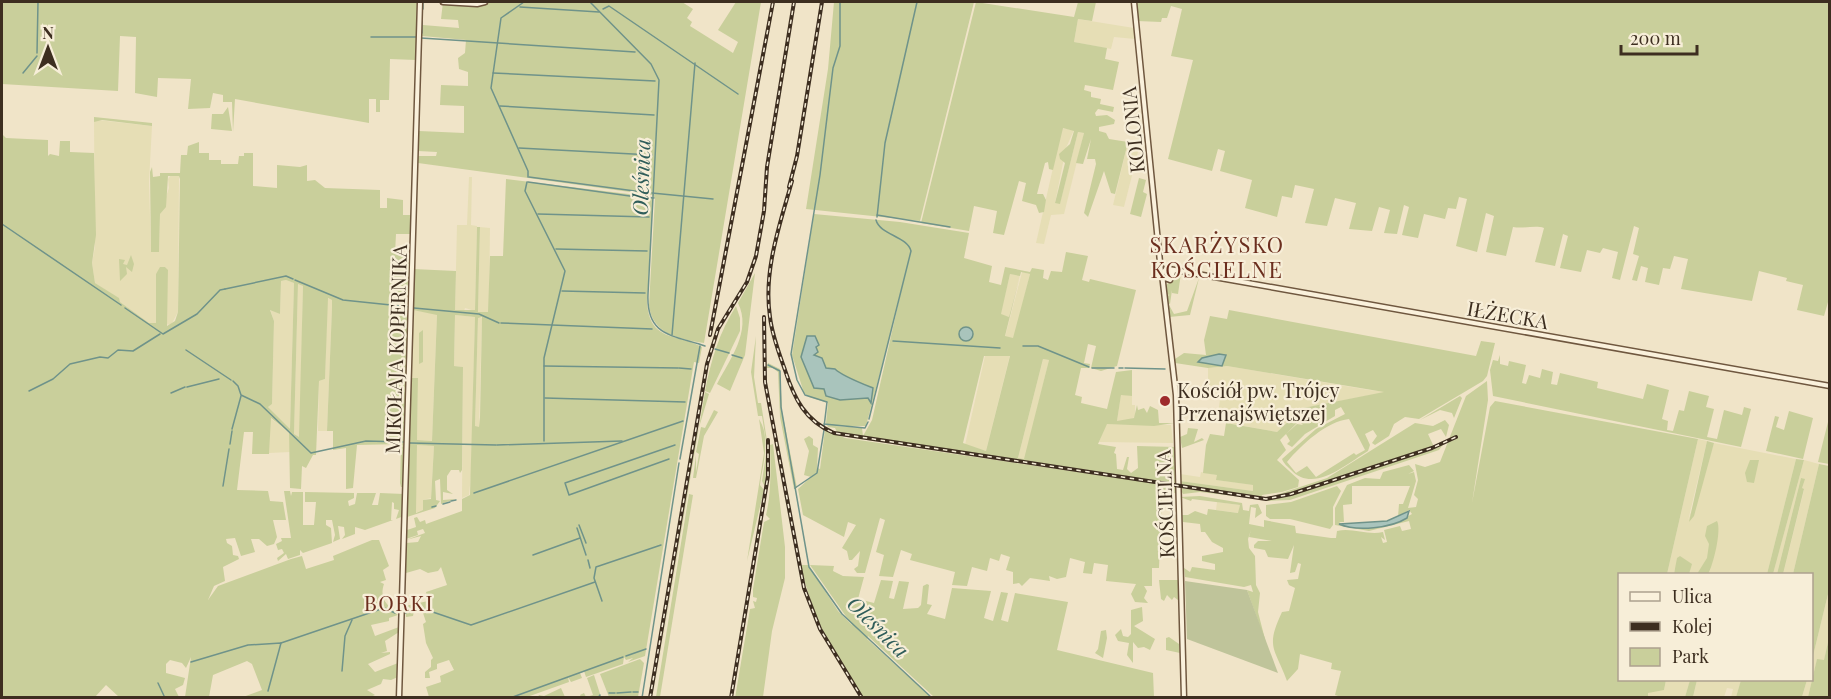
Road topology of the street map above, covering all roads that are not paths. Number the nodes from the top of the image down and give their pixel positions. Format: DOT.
graph roads {
  1 [pos="420,2"];
  2 [pos="443,2"];
  3 [pos="485,2"];
  4 [pos="1134,2"];
  5 [pos="1160,255"];
  6 [pos="1168,269"];
  7 [pos="1182,271"];
  8 [pos="1162,275"];
  9 [pos="1173,275"];
  10 [pos="1168,280"];
  11 [pos="1164,292"];
  12 [pos="1830,386"];
  13 [pos="399,698"];
  14 [pos="1184,698"];
  1 -- 13 [label="street, MIKOŁAJA KOPERNIKA"];
  2 -- 3 [label="street"];
  4 -- 5 [label="street, KOLONIA"];
  5 -- 6 [label="street, KOLONIA"];
  5 -- 8 [label="street, KOLONIA"];
  6 -- 7 [label="street, IŁŻECKA"];
  6 -- 8 [label="street"];
  6 -- 9 [label="street, KOLONIA"];
  7 -- 9 [label="street"];
  7 -- 12 [label="street, IŁŻECKA"];
  8 -- 10 [label="street"];
  8 -- 11 [label="street, KOŚCIELNA"];
  9 -- 10 [label="street"];
  10 -- 11 [label="street, KOŚCIELNA"];
  11 -- 14 [label="street, KOŚCIELNA"];
}
